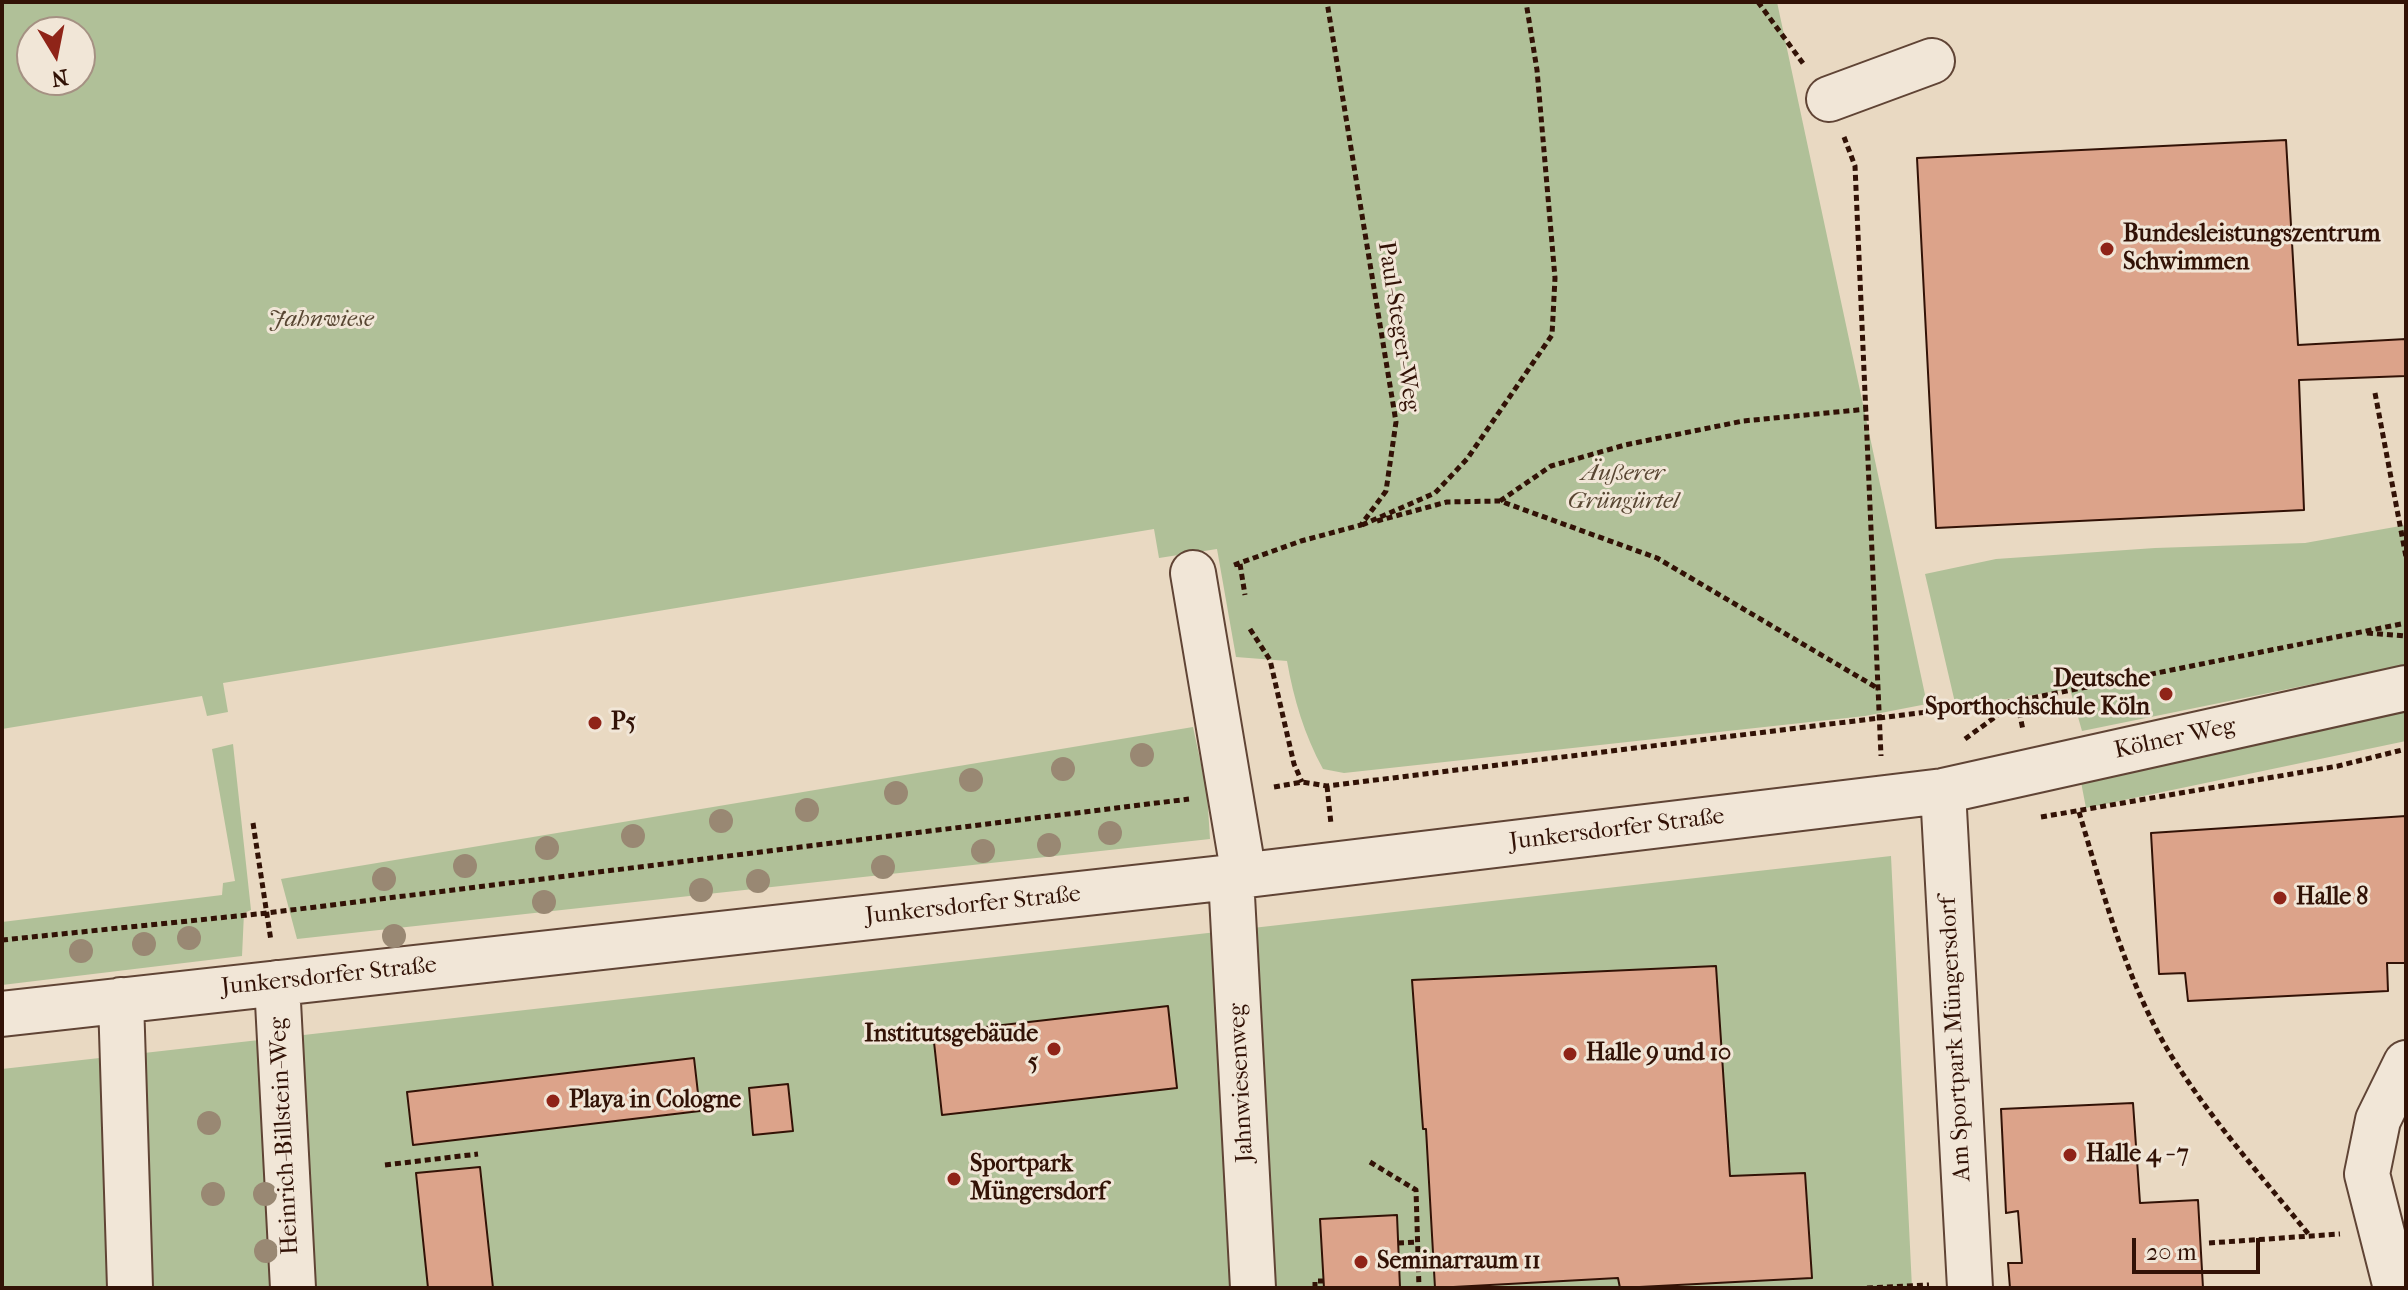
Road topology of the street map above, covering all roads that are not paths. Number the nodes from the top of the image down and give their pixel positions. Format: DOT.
graph roads {
  1 [pos="1932,61"];
  2 [pos="1829,99"];
  3 [pos="1193,573"];
  4 [pos="2406,688"];
  5 [pos="1943,791"];
  6 [pos="1238,877"];
  7 [pos="277,983"];
  8 [pos="121,1000"];
  9 [pos="2,1014"];
  10 [pos="2406,1063"];
  11 [pos="1970,1285"];
  12 [pos="130,1288"];
  13 [pos="293,1288"];
  14 [pos="1253,1288"];
  15 [pos="2396,1288"];
  1 -- 2 [label="street"];
  3 -- 6 [label="street, Jahnwiesenweg"];
  4 -- 5 [label="street, Kölner Weg"];
  5 -- 6 [label="street, Junkersdorfer Straße"];
  5 -- 11 [label="street, Am Sportpark Müngersdorf"];
  6 -- 7 [label="street, Junkersdorfer Straße"];
  6 -- 14 [label="street, Jahnwiesenweg"];
  7 -- 8 [label="street, Junkersdorfer Straße"];
  7 -- 13 [label="street, Heinrich-Billstein-Weg"];
  8 -- 9 [label="street, Junkersdorfer Straße"];
  8 -- 12 [label="street"];
  10 -- 15 [label="street"];
}
